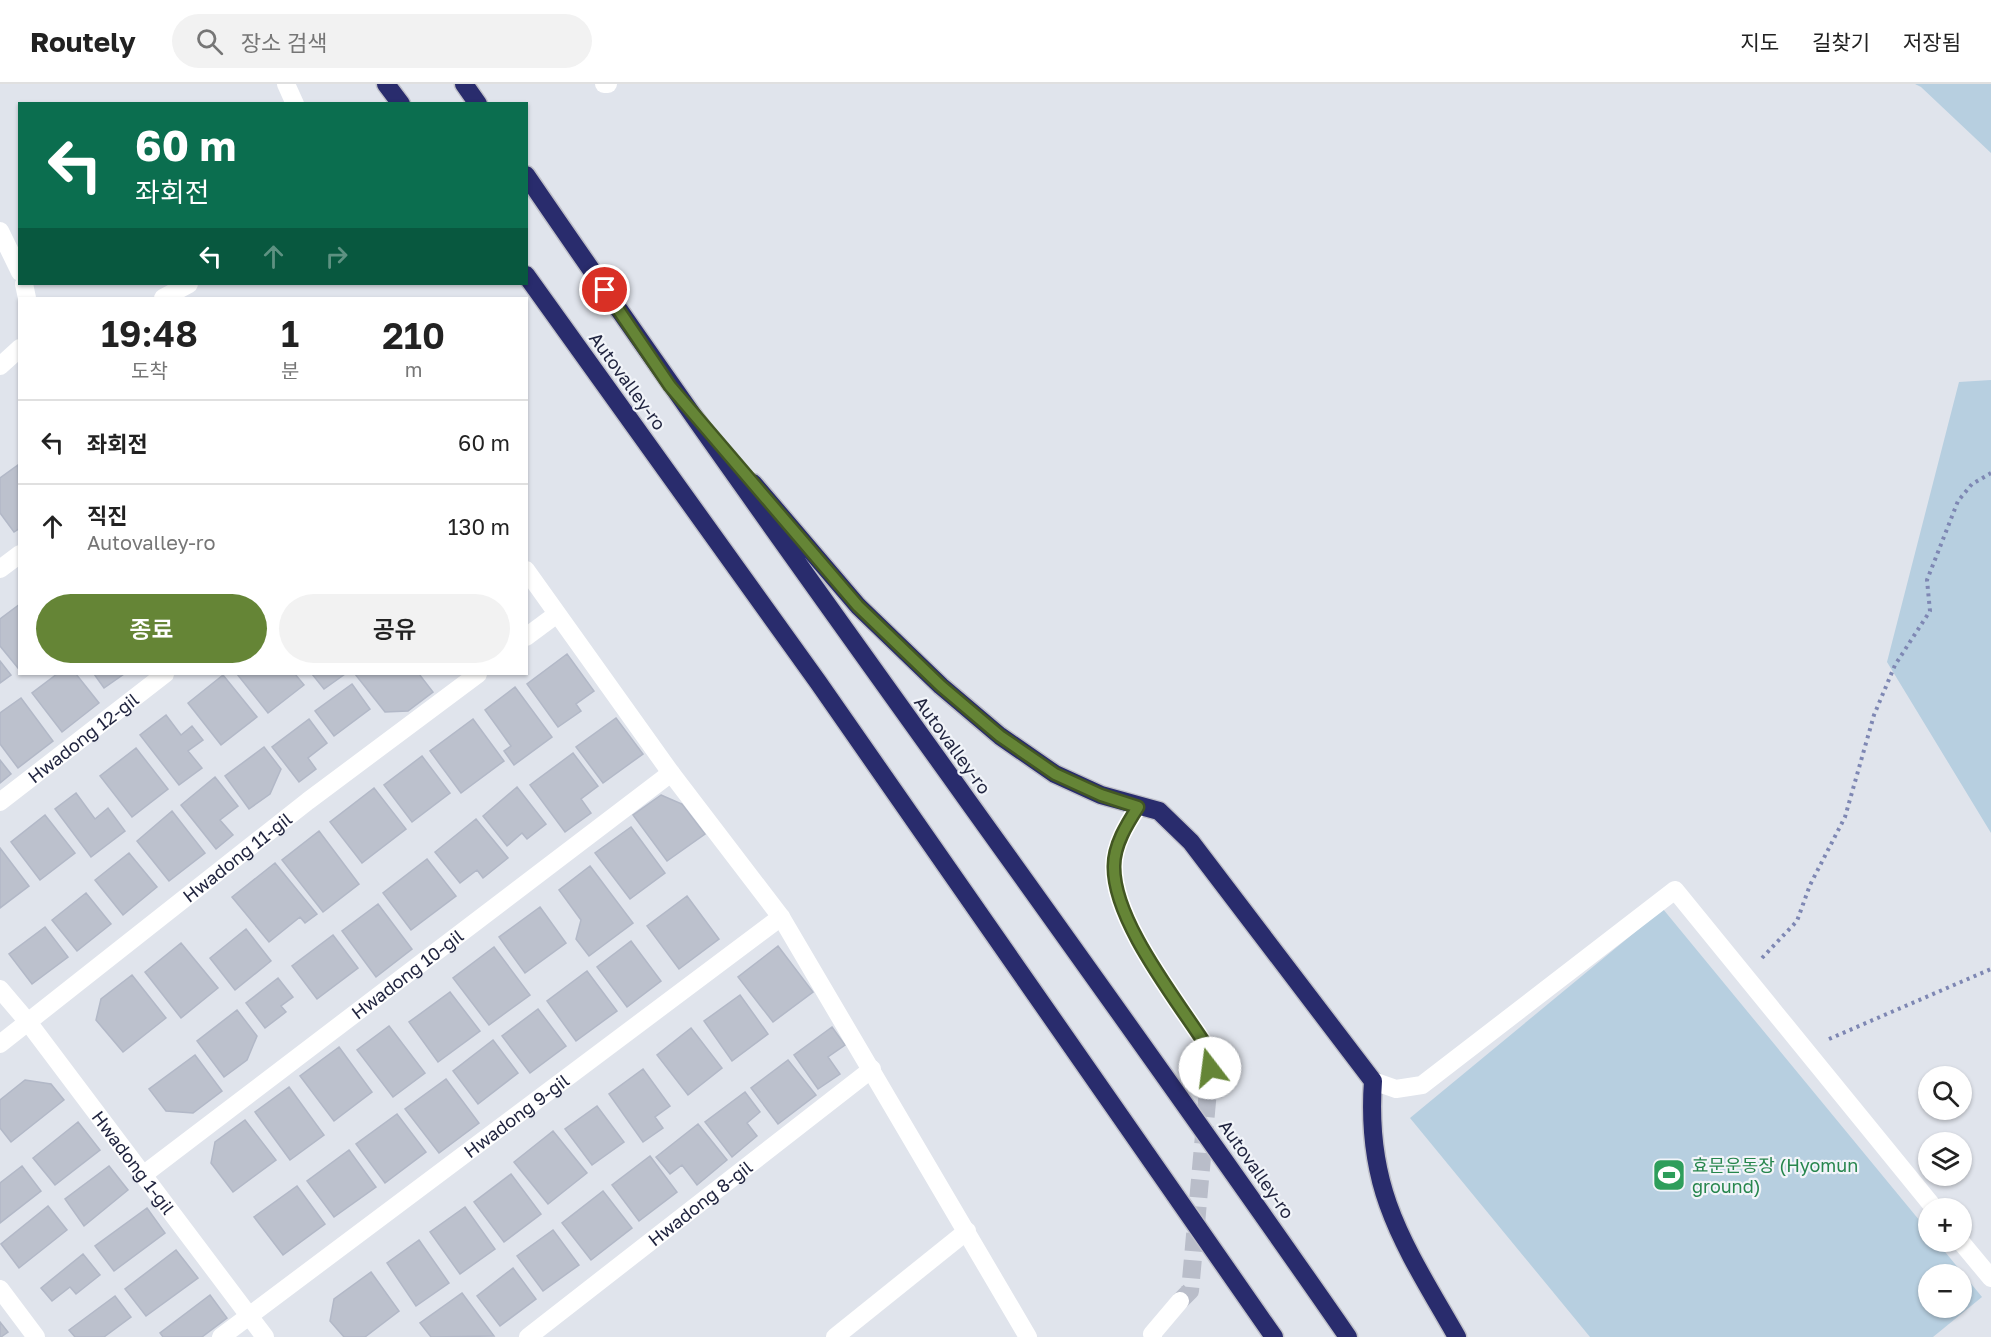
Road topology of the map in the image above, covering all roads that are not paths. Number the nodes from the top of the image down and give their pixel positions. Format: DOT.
graph roads {
  1 [pos="286,84"];
  2 [pos="386,84"];
  3 [pos="464,84"];
  4 [pos="294,102"];
  5 [pos="400,102"];
  6 [pos="477,102"];
  7 [pos="528,178"];
  8 [pos="0,231"];
  9 [pos="18,268"];
  10 [pos="528,278"];
  11 [pos="187,285"];
  12 [pos="165,297"];
  13 [pos="18,350"];
  14 [pos="0,366"];
  15 [pos="670,386"];
  16 [pos="18,556"];
  17 [pos="0,569"];
  18 [pos="528,573"];
  19 [pos="557,614"];
  20 [pos="528,636"];
  21 [pos="164,675"];
  22 [pos="477,675"];
  23 [pos="671,773"];
  24 [pos="0,802"];
  25 [pos="1138,807"];
  26 [pos="781,917"];
  27 [pos="0,989"];
  28 [pos="28,1022"];
  29 [pos="0,1044"];
  30 [pos="1210,1068"];
  31 [pos="872,1069"];
  32 [pos="1373,1081"];
  33 [pos="143,1175"];
  34 [pos="1926,1198"];
  35 [pos="967,1231"];
  36 [pos="1969,1252"];
  37 [pos="1991,1278"];
  38 [pos="0,1289"];
  39 [pos="1180,1301"];
  40 [pos="250,1315"];
  41 [pos="36,1337"];
  42 [pos="221,1337"];
  43 [pos="265,1337"];
  44 [pos="528,1337"];
  45 [pos="835,1337"];
  46 [pos="1028,1337"];
  47 [pos="1153,1337"];
  48 [pos="1274,1337"];
  49 [pos="1348,1337"];
  50 [pos="1456,1337"];
  1 -- 4 [label="lane"];
  2 -- 5 [label="highway"];
  3 -- 6 [label="highway"];
  7 -- 15 [label="highway, Autovalley-ro"];
  8 -- 9 [label="lane"];
  10 -- 48 [label="highway, Autovalley-ro"];
  11 -- 12 [label="lane"];
  13 -- 14 [label="lane"];
  15 -- 25 [label="highway"];
  15 -- 49 [label="highway, Autovalley-ro"];
  16 -- 17 [label="lane"];
  18 -- 19 [label="lane"];
  19 -- 20 [label="lane"];
  19 -- 23 [label="lane"];
  21 -- 24 [label="lane, Hwadong 12-gil"];
  22 -- 28 [label="lane, Hwadong 11-gil"];
  23 -- 26 [label="lane"];
  23 -- 33 [label="lane, Hwadong 10-gil"];
  25 -- 30 [label="lane"];
  25 -- 32 [label="highway"];
  26 -- 31 [label="lane"];
  26 -- 40 [label="lane, Hwadong 9-gil"];
  27 -- 28 [label="lane, Hwadong 1-gil"];
  28 -- 29 [label="lane, Hwadong 11-gil"];
  28 -- 33 [label="lane, Hwadong 1-gil"];
  31 -- 35 [label="lane"];
  31 -- 44 [label="lane, Hwadong 8-gil"];
  32 -- 34 [label="lane"];
  32 -- 50 [label="highway"];
  33 -- 40 [label="lane, Hwadong 1-gil"];
  35 -- 45 [label="lane"];
  35 -- 46 [label="lane"];
  36 -- 37 [label="lane"];
  38 -- 41 [label="lane"];
  39 -- 47 [label="lane"];
  40 -- 42 [label="lane, Hwadong 9-gil"];
  40 -- 43 [label="lane, Hwadong 1-gil"];
}
